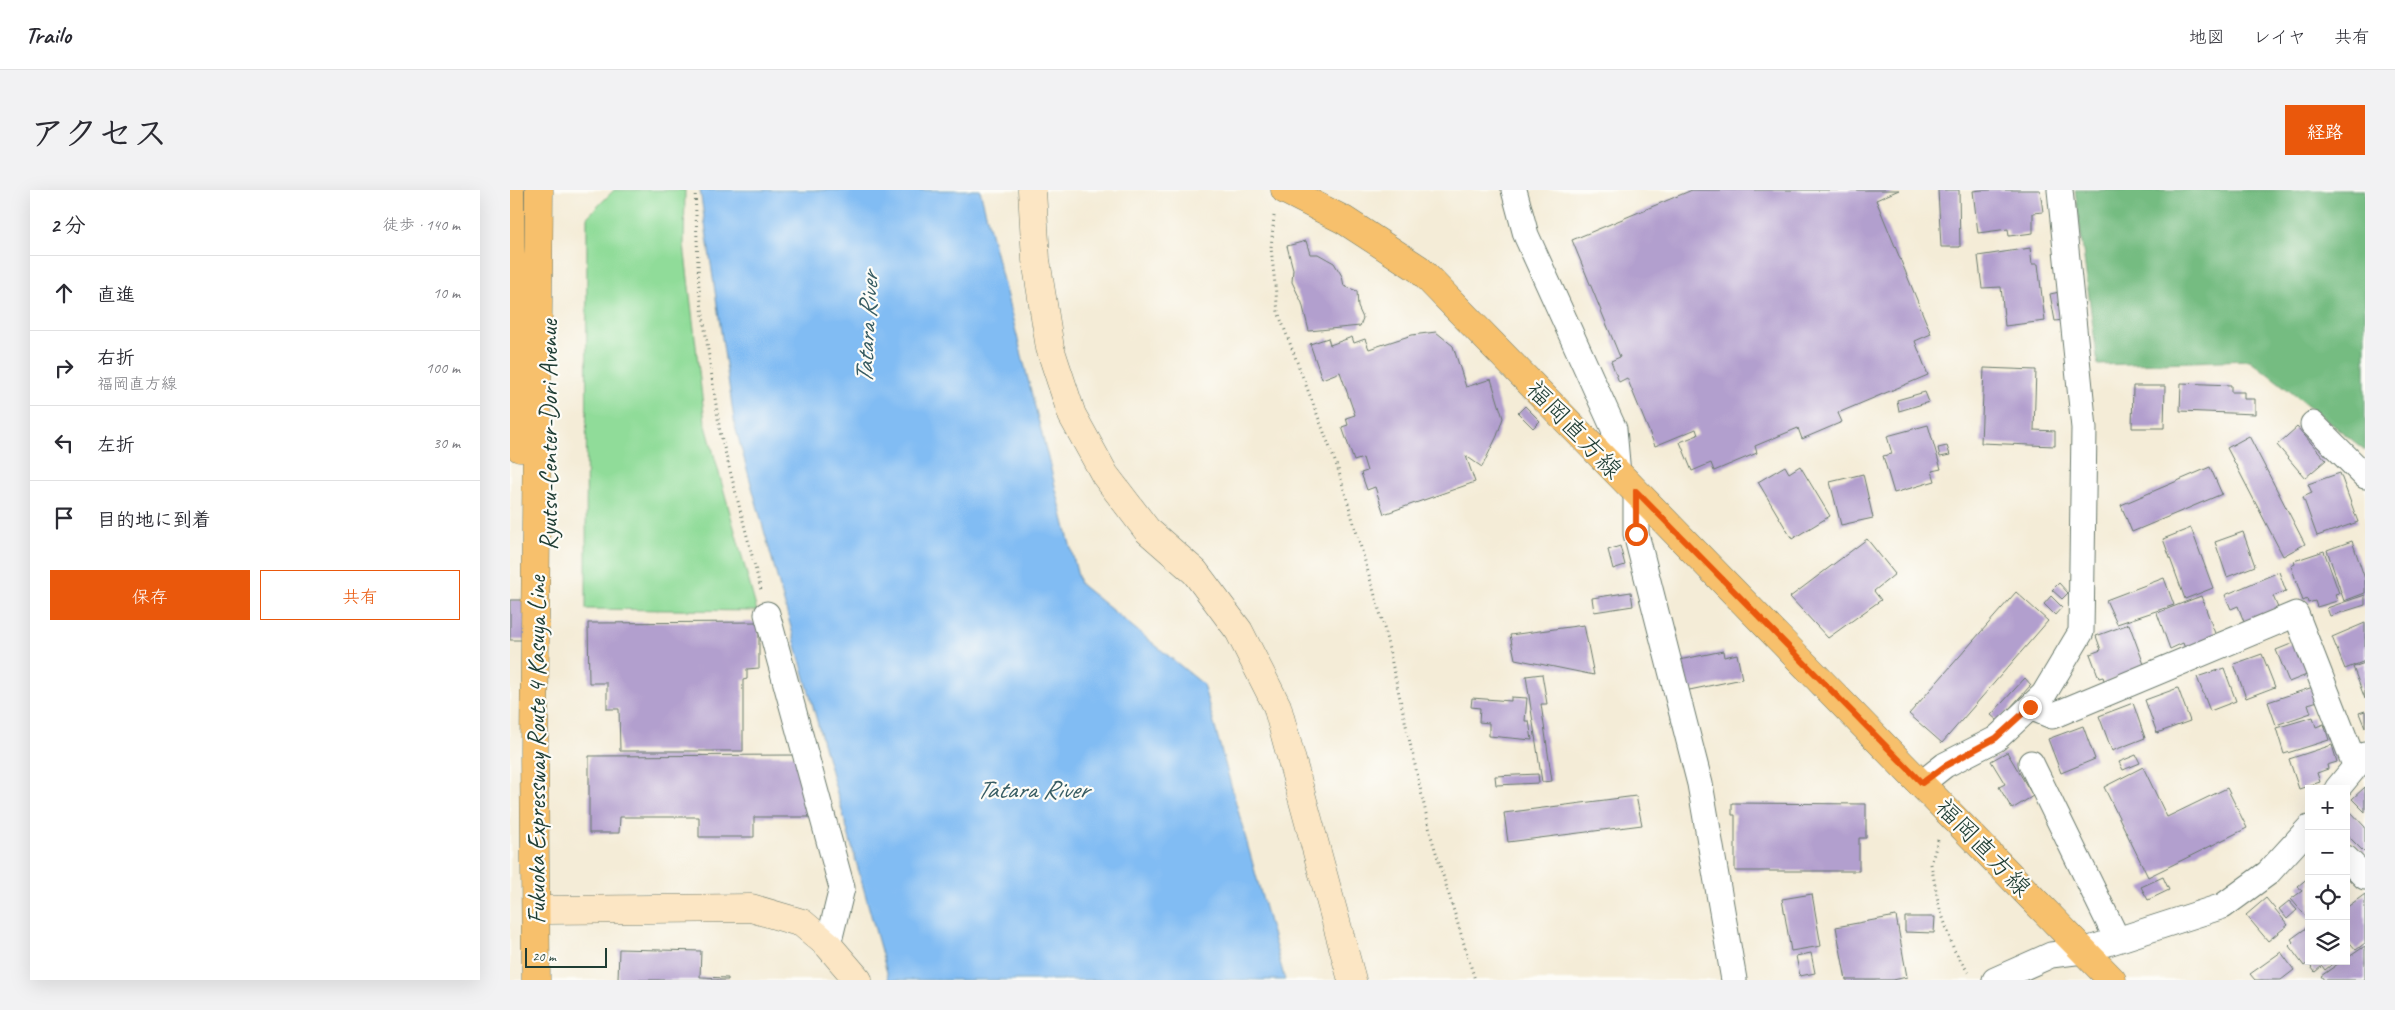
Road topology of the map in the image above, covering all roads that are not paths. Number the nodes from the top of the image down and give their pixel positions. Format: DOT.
graph roads {
  1 [pos="510,190"];
  2 [pos="539,190"];
  3 [pos="548,190"];
  4 [pos="1032,190"];
  5 [pos="1514,190"];
  6 [pos="2060,190"];
  7 [pos="1280,200"];
  8 [pos="2313,424"];
  9 [pos="2365,476"];
  10 [pos="1627,482"];
  11 [pos="767,614"];
  12 [pos="2030,707"];
  13 [pos="2360,760"];
  14 [pos="2031,763"];
  15 [pos="1922,783"];
  16 [pos="2340,785"];
  17 [pos="2307,830"];
  18 [pos="550,836"];
  19 [pos="2350,862"];
  20 [pos="2365,878"];
  21 [pos="549,910"];
  22 [pos="2117,939"];
  23 [pos="828,945"];
  24 [pos="2083,951"];
  25 [pos="536,980"];
  26 [pos="549,980"];
  27 [pos="858,980"];
  28 [pos="1352,980"];
  29 [pos="1734,980"];
  30 [pos="1995,980"];
  31 [pos="2112,980"];
  1 -- 18 [label="main road"];
  2 -- 25 [label="main road, Fukuoka Expressway Route 4 Kasuya Line"];
  3 -- 18 [label="main road, Ryutsu-Center-Dori Avenue"];
  4 -- 28 [label="street"];
  5 -- 10 [label="street"];
  6 -- 12 [label="street"];
  7 -- 10 [label="main road, 福岡直方線"];
  8 -- 9 [label="street"];
  10 -- 15 [label="main road, 福岡直方線"];
  10 -- 29 [label="street"];
  11 -- 23 [label="street"];
  12 -- 13 [label="street"];
  12 -- 15 [label="street"];
  13 -- 16 [label="street"];
  14 -- 22 [label="street"];
  15 -- 24 [label="main road, 福岡直方線"];
  17 -- 22 [label="street"];
  18 -- 21 [label="main road, Ryutsu-Center-Dori Avenue"];
  19 -- 20 [label="street"];
  21 -- 23 [label="street"];
  21 -- 26 [label="main road, Ryutsu-Center-Dori Avenue"];
  22 -- 24 [label="street"];
  23 -- 27 [label="street"];
  24 -- 30 [label="street"];
  24 -- 31 [label="main road, 福岡直方線"];
}
